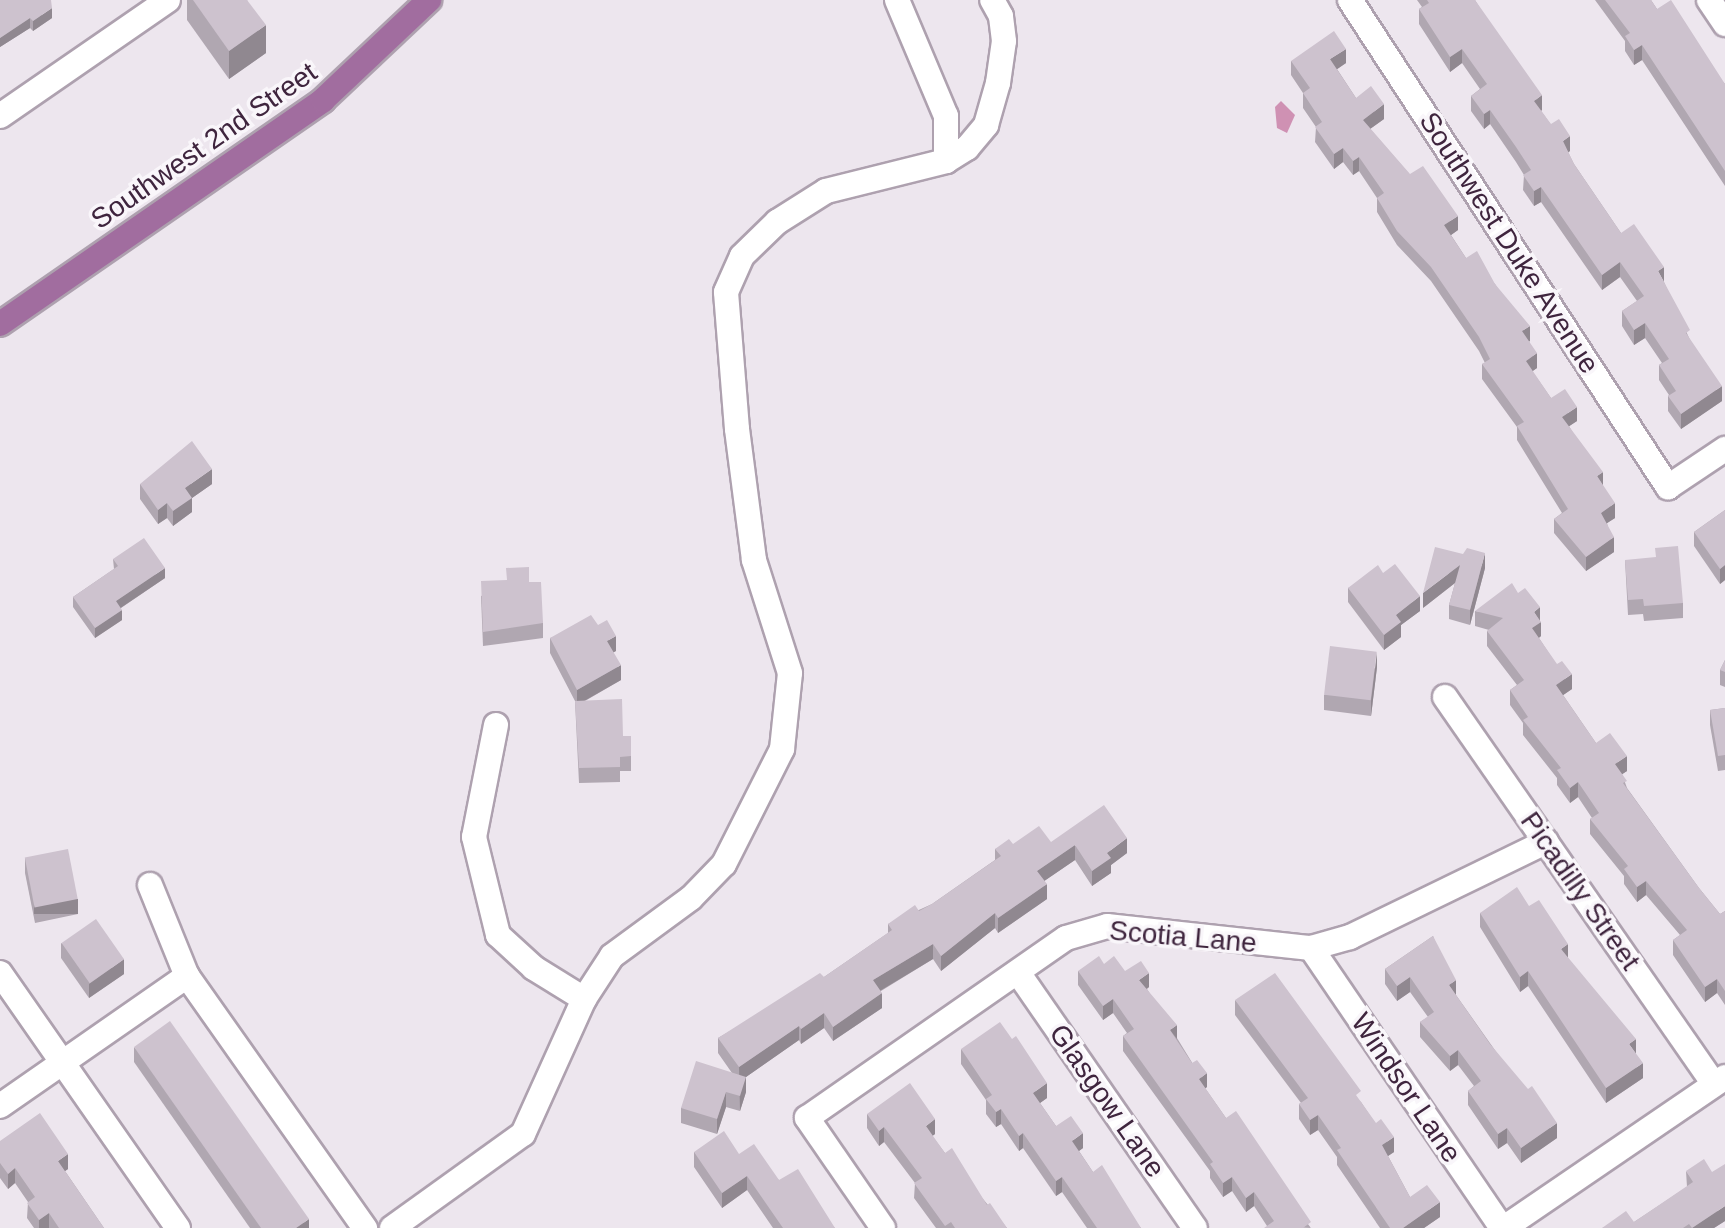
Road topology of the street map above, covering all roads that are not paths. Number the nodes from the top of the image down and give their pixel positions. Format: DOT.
graph roads {
  1 [pos="168,0"];
  2 [pos="429,0"];
  3 [pos="897,0"];
  4 [pos="992,0"];
  5 [pos="1350,0"];
  6 [pos="1709,0"];
  7 [pos="1725,24"];
  8 [pos="0,116"];
  9 [pos="946,161"];
  10 [pos="0,324"];
  11 [pos="1725,449"];
  12 [pos="1445,697"];
  13 [pos="496,725"];
  14 [pos="1546,842"];
  15 [pos="150,885"];
  16 [pos="1311,948"];
  17 [pos="0,973"];
  18 [pos="1019,974"];
  19 [pos="187,976"];
  20 [pos="584,999"];
  21 [pos="63,1063"];
  22 [pos="1720,1081"];
  23 [pos="0,1106"];
  24 [pos="178,1228"];
  25 [pos="365,1228"];
  26 [pos="392,1228"];
  27 [pos="883,1228"];
  28 [pos="1195,1228"];
  29 [pos="1503,1228"];
  1 -- 8 [label="street"];
  2 -- 10 [label="main road, Southwest 2nd Street"];
  3 -- 9 [label="street"];
  4 -- 9 [label="street"];
  5 -- 11 [label="street, Southwest Duke Avenue"];
  6 -- 7 [label="street"];
  9 -- 20 [label="street"];
  12 -- 14 [label="street, Picadilly Street"];
  13 -- 20 [label="street"];
  14 -- 16 [label="street, Scotia Lane"];
  14 -- 22 [label="street, Picadilly Street"];
  15 -- 19 [label="street"];
  16 -- 18 [label="street, Scotia Lane"];
  16 -- 29 [label="street, Windsor Lane"];
  17 -- 21 [label="street"];
  18 -- 27 [label="street, Scotia Lane"];
  18 -- 28 [label="street, Glasgow Lane"];
  19 -- 21 [label="street"];
  19 -- 25 [label="street"];
  20 -- 26 [label="street"];
  21 -- 23 [label="street"];
  21 -- 24 [label="street"];
  22 -- 29 [label="street"];
}
